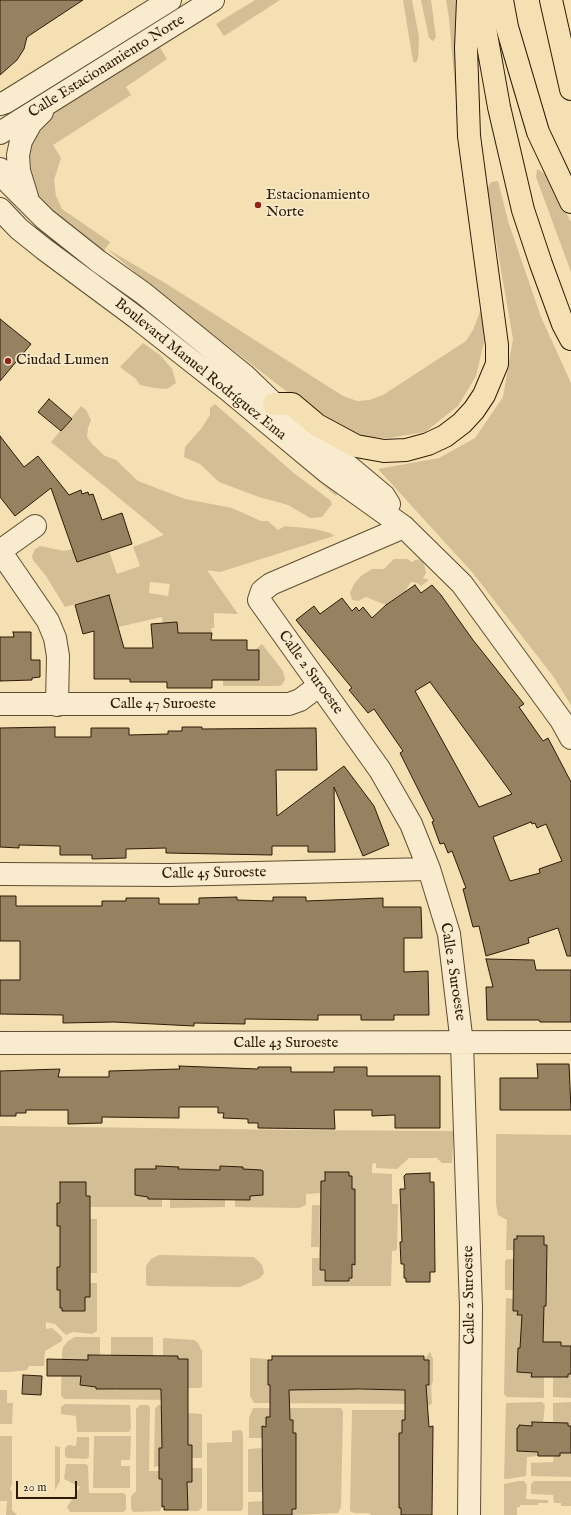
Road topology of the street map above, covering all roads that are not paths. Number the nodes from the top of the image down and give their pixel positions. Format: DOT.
graph roads {
  1 [pos="170,0"];
  2 [pos="213,0"];
  3 [pos="468,0"];
  4 [pos="483,0"];
  5 [pos="502,0"];
  6 [pos="551,0"];
  7 [pos="571,89"];
  8 [pos="69,90"];
  9 [pos="2,104"];
  10 [pos="0,133"];
  11 [pos="0,168"];
  12 [pos="571,202"];
  13 [pos="31,207"];
  14 [pos="0,209"];
  15 [pos="571,339"];
  16 [pos="274,404"];
  17 [pos="35,526"];
  18 [pos="404,527"];
  19 [pos="0,551"];
  20 [pos="320,685"];
  21 [pos="0,704"];
  22 [pos="56,705"];
  23 [pos="571,738"];
  24 [pos="429,869"];
  25 [pos="0,874"];
  26 [pos="571,1042"];
  27 [pos="0,1043"];
  28 [pos="462,1044"];
  29 [pos="469,1515"];
  1 -- 9 [label="street, Calle Estacionamiento Norte"];
  2 -- 8 [label="street, Calle Estacionamiento Norte"];
  3 -- 16 [label="main road"];
  4 -- 15 [label="main road"];
  5 -- 12 [label="main road"];
  6 -- 7 [label="main road"];
  8 -- 10 [label="street, Calle Estacionamiento Norte"];
  8 -- 13 [label="street"];
  11 -- 13 [label="street"];
  13 -- 16 [label="street"];
  14 -- 18 [label="street, Boulevard Manuel Rodríguez Ema"];
  16 -- 18 [label="street"];
  17 -- 19 [label="street"];
  18 -- 20 [label="street, Calle 2 Suroeste"];
  18 -- 23 [label="street"];
  19 -- 22 [label="street"];
  20 -- 22 [label="street, Calle 47 Suroeste"];
  20 -- 24 [label="street, Calle 2 Suroeste"];
  21 -- 22 [label="street, Calle 47 Suroeste"];
  24 -- 25 [label="street, Calle 45 Suroeste"];
  24 -- 28 [label="street, Calle 2 Suroeste"];
  26 -- 28 [label="street, Calle 43 Suroeste"];
  27 -- 28 [label="street, Calle 43 Suroeste"];
  28 -- 29 [label="street, Calle 2 Suroeste"];
}
